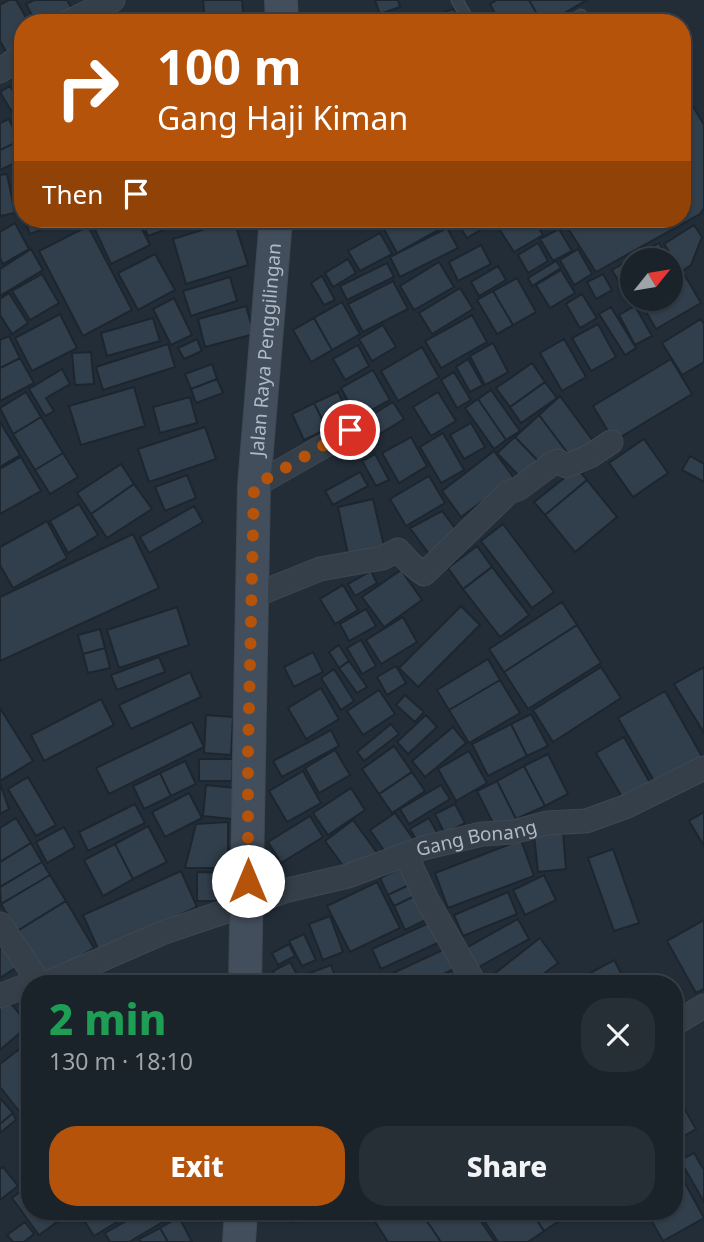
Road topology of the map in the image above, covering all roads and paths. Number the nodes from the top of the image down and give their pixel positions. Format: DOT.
graph roads {
  1 [pos="113,0"];
  2 [pos="84,14"];
  3 [pos="275,228"];
  4 [pos="350,430"];
  5 [pos="611,442"];
  6 [pos="254,486"];
  7 [pos="251,597"];
  8 [pos="704,768"];
  9 [pos="406,855"];
  10 [pos="246,904"];
  11 [pos="0,923"];
  12 [pos="32,975"];
  13 [pos="57,975"];
  14 [pos="245,975"];
  15 [pos="470,975"];
  16 [pos="21,989"];
  17 [pos="0,996"];
  18 [pos="704,1006"];
  19 [pos="683,1019"];
  20 [pos="240,1220"];
  21 [pos="239,1242"];
  1 -- 2 [label="street"];
  3 -- 6 [label="main road, Jalan Raya Penggilingan"];
  4 -- 6 [label="street"];
  5 -- 7 [label="street"];
  6 -- 7 [label="main road, Jalan Raya Penggilingan"];
  7 -- 10 [label="main road, Jalan Raya Penggilingan"];
  8 -- 9 [label="street, Gang Bonang"];
  9 -- 10 [label="street, Gang Bonang"];
  9 -- 15 [label="street"];
  10 -- 13 [label="street, Gang Bonang"];
  10 -- 14 [label="main road, Jalan Raya Penggilingan"];
  11 -- 12 [label="street"];
  16 -- 17 [label="street, Gang Bonang"];
  18 -- 19 [label="street"];
  20 -- 21 [label="main road"];
}
